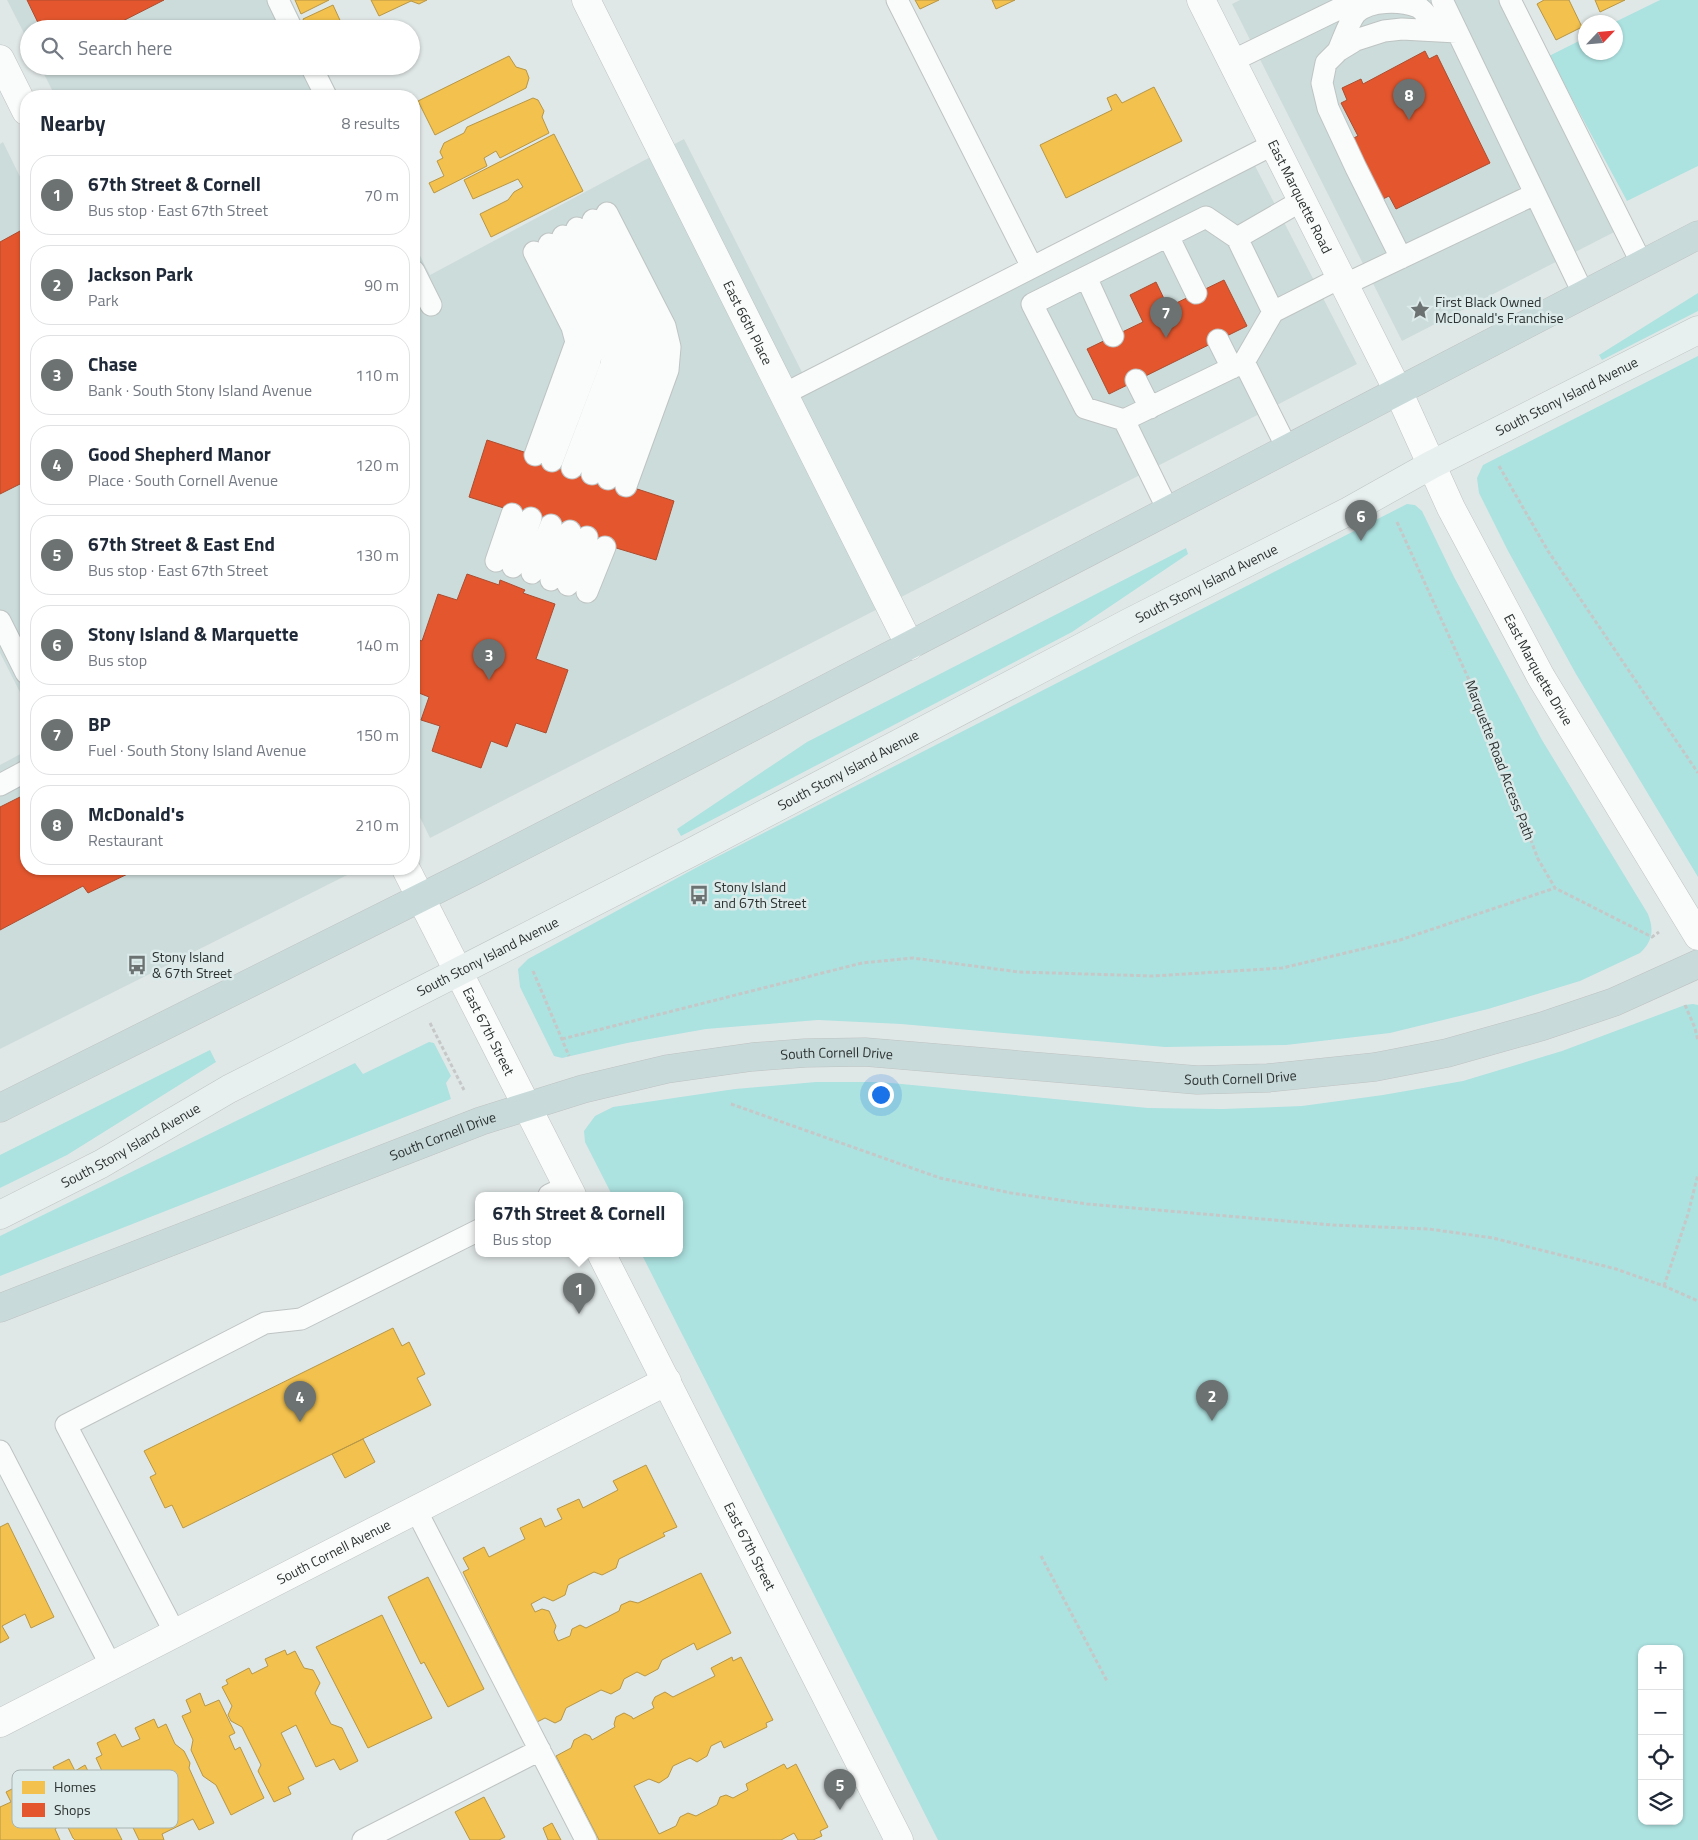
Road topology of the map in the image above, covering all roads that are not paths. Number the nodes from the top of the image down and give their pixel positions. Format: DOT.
graph roads {
  1 [pos="278,0"];
  2 [pos="586,0"];
  3 [pos="897,0"];
  4 [pos="1201,0"];
  5 [pos="1357,0"];
  6 [pos="1442,0"];
  7 [pos="1510,0"];
  8 [pos="288,20"];
  9 [pos="1447,31"];
  10 [pos="1338,51"];
  11 [pos="0,59"];
  12 [pos="1232,61"];
  13 [pos="316,75"];
  14 [pos="323,90"];
  15 [pos="20,99"];
  16 [pos="1274,144"];
  17 [pos="1535,194"];
  18 [pos="1301,201"];
  19 [pos="571,232"];
  20 [pos="1168,236"];
  21 [pos="1698,236"];
  22 [pos="1237,238"];
  23 [pos="1401,258"];
  24 [pos="1642,264"];
  25 [pos="1032,267"];
  26 [pos="1086,278"];
  27 [pos="1342,281"];
  28 [pos="420,283"];
  29 [pos="1196,293"];
  30 [pos="1584,295"];
  31 [pos="431,305"];
  32 [pos="1272,312"];
  33 [pos="1698,330"];
  34 [pos="1113,336"];
  35 [pos="1218,340"];
  36 [pos="1238,365"];
  37 [pos="1136,380"];
  38 [pos="1399,393"];
  39 [pos="784,394"];
  40 [pos="1150,408"];
  41 [pos="1124,420"];
  42 [pos="1288,450"];
  43 [pos="1431,465"];
  44 [pos="581,471"];
  45 [pos="1169,512"];
  46 [pos="521,516"];
  47 [pos="541,576"];
  48 [pos="0,621"];
  49 [pos="910,646"];
  50 [pos="20,661"];
  51 [pos="20,774"];
  52 [pos="0,785"];
  53 [pos="409,875"];
  54 [pos="421,898"];
  55 [pos="1698,936"];
  56 [pos="1698,964"];
  57 [pos="459,972"];
  58 [pos="527,1106"];
  59 [pos="0,1108"];
  60 [pos="563,1192"];
  61 [pos="0,1215"];
  62 [pos="475,1232"];
  63 [pos="603,1257"];
  64 [pos="0,1308"];
  65 [pos="666,1381"];
  66 [pos="0,1451"];
  67 [pos="416,1510"];
  68 [pos="174,1633"];
  69 [pos="111,1666"];
  70 [pos="0,1723"];
  71 [pos="540,1750"];
  72 [pos="363,1840"];
  73 [pos="586,1840"];
  74 [pos="899,1840"];
  1 -- 8 [label="lane"];
  2 -- 39 [label="street, East 66th Place"];
  3 -- 25 [label="lane"];
  4 -- 12 [label="street, East Marquette Road"];
  5 -- 12 [label="lane"];
  6 -- 9 [label="lane"];
  7 -- 24 [label="lane"];
  9 -- 10 [label="lane"];
  9 -- 10 [label="lane"];
  9 -- 17 [label="lane"];
  10 -- 23 [label="lane"];
  11 -- 15 [label="street"];
  12 -- 16 [label="street, East Marquette Road"];
  13 -- 14 [label="lane"];
  16 -- 18 [label="street, East Marquette Road"];
  16 -- 25 [label="lane"];
  17 -- 23 [label="lane"];
  17 -- 30 [label="lane"];
  18 -- 22 [label="lane"];
  18 -- 27 [label="street, East Marquette Road"];
  19 -- 44 [label="lane"];
  19 -- 44 [label="lane"];
  19 -- 44 [label="lane"];
  20 -- 22 [label="lane"];
  20 -- 26 [label="lane"];
  20 -- 29 [label="lane"];
  21 -- 24 [label="highway"];
  22 -- 32 [label="lane"];
  23 -- 27 [label="lane"];
  24 -- 30 [label="highway"];
  25 -- 39 [label="lane"];
  26 -- 34 [label="lane"];
  26 -- 41 [label="lane"];
  27 -- 32 [label="lane"];
  27 -- 38 [label="street, East Marquette Road"];
  28 -- 31 [label="lane"];
  30 -- 38 [label="highway"];
  32 -- 36 [label="lane"];
  33 -- 43 [label="main road, South Stony Island Avenue"];
  35 -- 36 [label="lane"];
  36 -- 40 [label="lane"];
  36 -- 42 [label="lane"];
  37 -- 40 [label="lane"];
  38 -- 42 [label="highway"];
  38 -- 43 [label="street, East Marquette Drive"];
  39 -- 49 [label="street, East 66th Place"];
  40 -- 41 [label="lane"];
  41 -- 45 [label="lane"];
  42 -- 45 [label="highway"];
  43 -- 55 [label="street, East Marquette Drive"];
  43 -- 57 [label="main road, South Stony Island Avenue"];
  45 -- 49 [label="highway"];
  46 -- 47 [label="lane"];
  47 -- 47 [label="lane"];
  48 -- 50 [label="lane"];
  49 -- 54 [label="highway"];
  51 -- 52 [label="lane"];
  53 -- 54 [label="street, East 67th Street"];
  54 -- 57 [label="street, East 67th Street"];
  54 -- 59 [label="highway"];
  56 -- 58 [label="highway, South Cornell Drive"];
  57 -- 58 [label="street, East 67th Street"];
  57 -- 61 [label="main road, South Stony Island Avenue"];
  58 -- 60 [label="street, East 67th Street"];
  58 -- 64 [label="highway, South Cornell Drive"];
  62 -- 68 [label="lane"];
  63 -- 65 [label="street, East 67th Street"];
  65 -- 67 [label="street, South Cornell Avenue"];
  65 -- 74 [label="street, East 67th Street"];
  66 -- 69 [label="lane"];
  67 -- 68 [label="street, South Cornell Avenue"];
  67 -- 71 [label="lane"];
  68 -- 69 [label="street, South Cornell Avenue"];
  69 -- 70 [label="street, South Cornell Avenue"];
  71 -- 72 [label="lane"];
  71 -- 73 [label="lane"];
}
